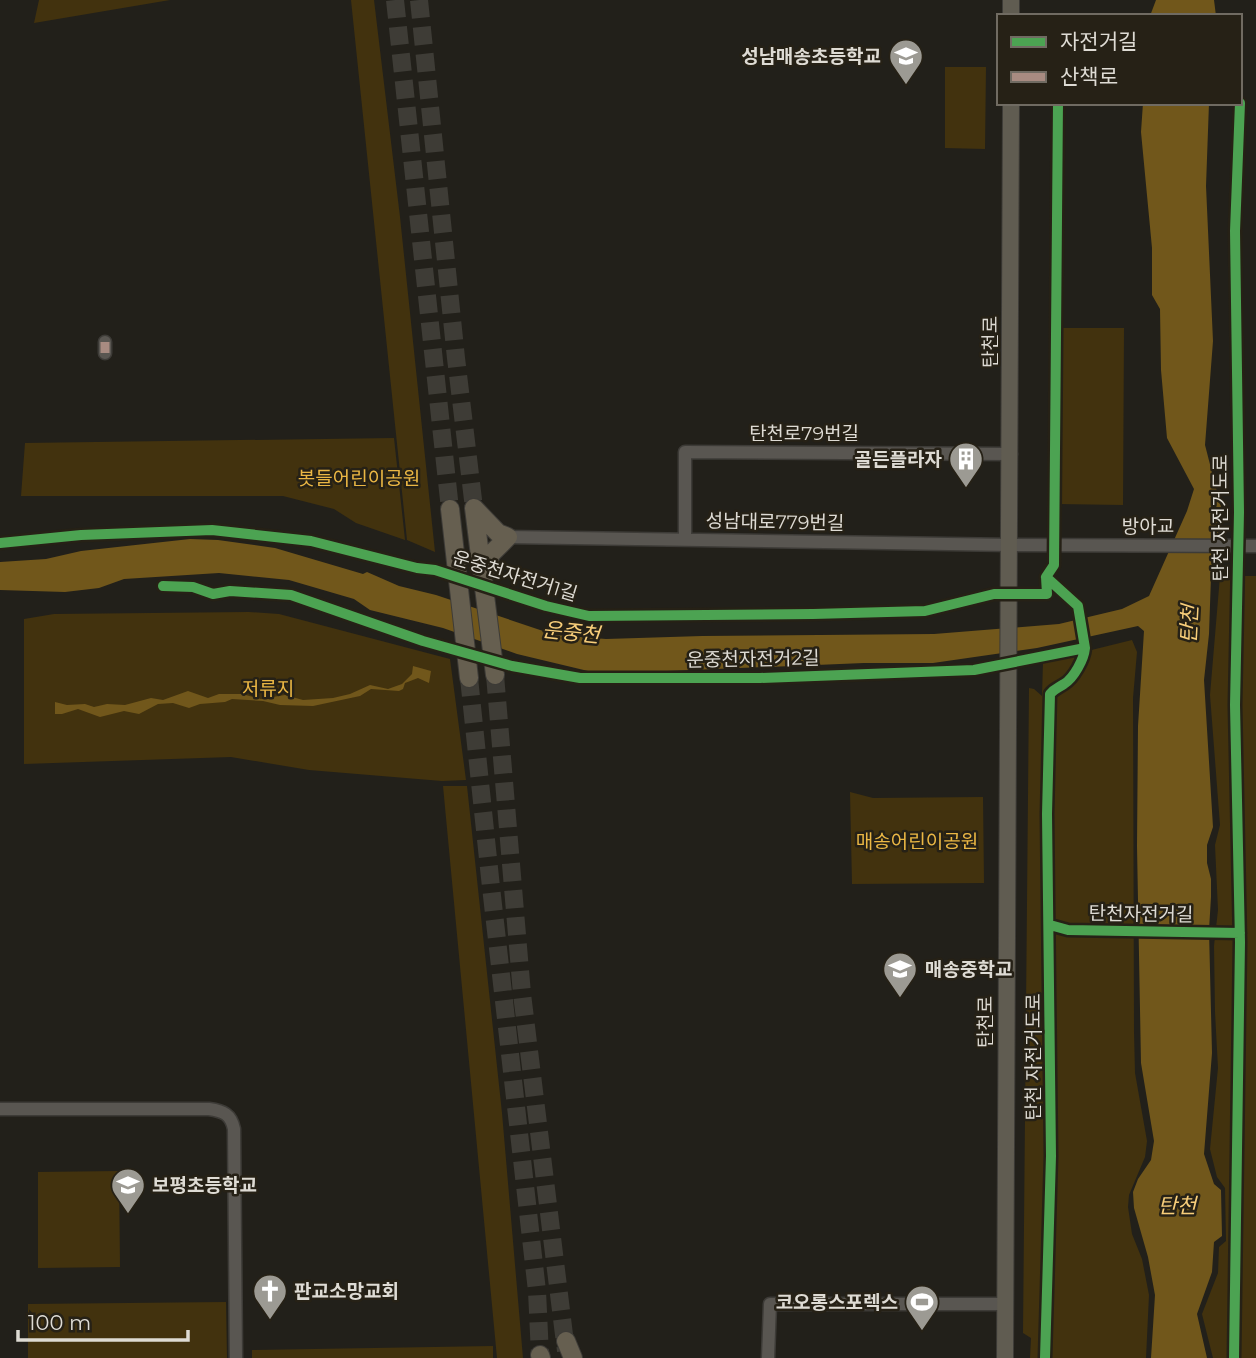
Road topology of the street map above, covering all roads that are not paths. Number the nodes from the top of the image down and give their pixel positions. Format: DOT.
graph roads {
  1 [pos="1012,105"];
  2 [pos="1011,454"];
  3 [pos="450,509"];
  4 [pos="508,537"];
  5 [pos="685,539"];
  6 [pos="1011,545"];
  7 [pos="1041,545"];
  8 [pos="1256,546"];
  9 [pos="484,550"];
  10 [pos="494,670"];
  11 [pos="469,678"];
  12 [pos="0,1109"];
  13 [pos="1005,1304"];
  14 [pos="236,1358"];
  15 [pos="768,1358"];
  16 [pos="1005,1358"];
  1 -- 2 [label="main road, 탄천로"];
  2 -- 5 [label="street, 탄천로79번길"];
  2 -- 6 [label="main road, 탄천로"];
  3 -- 11 [label="highway"];
  4 -- 5 [label="street, 성남대로779번길"];
  4 -- 9 [label="highway"];
  4 -- 9 [label="highway"];
  5 -- 6 [label="street, 성남대로779번길"];
  6 -- 7 [label="street, 성남대로779번길"];
  6 -- 13 [label="main road, 탄천로"];
  7 -- 8 [label="street, 방아교"];
  9 -- 10 [label="highway"];
  12 -- 14 [label="street"];
  13 -- 15 [label="street"];
  13 -- 16 [label="main road, 탄천로"];
}
